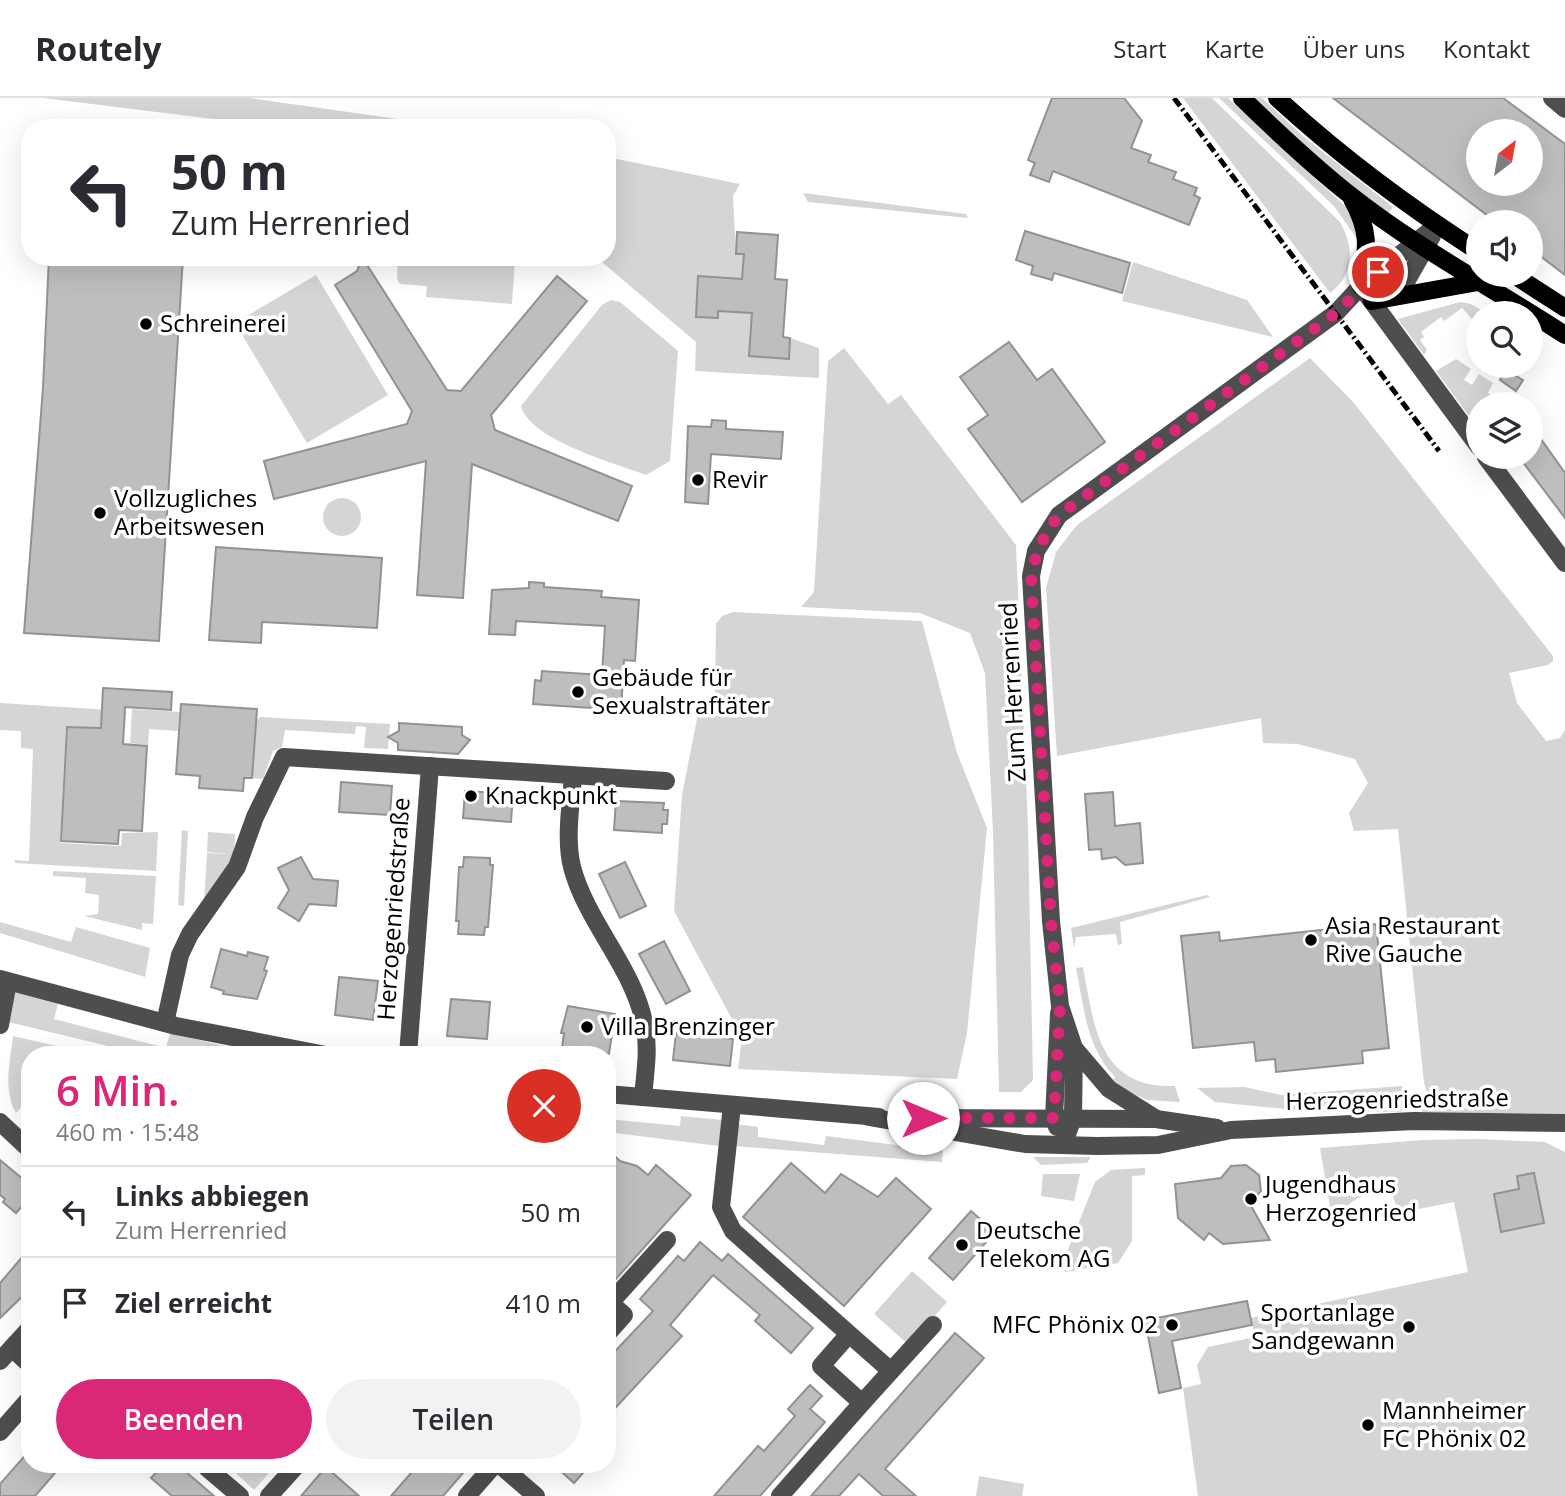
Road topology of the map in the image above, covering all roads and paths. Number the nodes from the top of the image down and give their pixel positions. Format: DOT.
graph roads {
  1 [pos="1242,98"];
  2 [pos="1277,98"];
  3 [pos="1552,98"];
  4 [pos="1565,109"];
  5 [pos="1351,195"];
  6 [pos="1437,225"];
  7 [pos="1466,244"];
  8 [pos="1422,245"];
  9 [pos="1466,274"];
  10 [pos="1466,284"];
  11 [pos="1361,286"];
  12 [pos="1486,287"];
  13 [pos="1533,287"];
  14 [pos="1372,301"];
  15 [pos="1565,308"];
  16 [pos="1336,313"];
  17 [pos="1565,335"];
  18 [pos="1466,429"];
  19 [pos="1495,469"];
  20 [pos="1565,563"];
  21 [pos="429,766"];
  22 [pos="573,776"];
  23 [pos="666,781"];
  24 [pos="4,981"];
  25 [pos="1060,1006"];
  26 [pos="164,1023"];
  27 [pos="0,1025"];
  28 [pos="237,1046"];
  29 [pos="409,1046"];
  30 [pos="1074,1048"];
  31 [pos="616,1095"];
  32 [pos="643,1097"];
  33 [pos="732,1105"];
  34 [pos="869,1117"];
  35 [pos="1054,1118"];
  36 [pos="1073,1118"];
  37 [pos="1157,1119"];
  38 [pos="0,1122"];
  39 [pos="1565,1123"];
  40 [pos="1231,1130"];
  41 [pos="21,1142"];
  42 [pos="1063,1145"];
  43 [pos="667,1240"];
  44 [pos="616,1295"];
  45 [pos="616,1308"];
  46 [pos="616,1324"];
  47 [pos="933,1325"];
  48 [pos="849,1334"];
  49 [pos="21,1338"];
  50 [pos="6,1355"];
  51 [pos="891,1371"];
  52 [pos="862,1403"];
  53 [pos="21,1408"];
  54 [pos="0,1432"];
  55 [pos="213,1473"];
  56 [pos="290,1473"];
  57 [pos="487,1473"];
  58 [pos="509,1473"];
  59 [pos="240,1496"];
  60 [pos="269,1496"];
  61 [pos="467,1496"];
  62 [pos="536,1496"];
  63 [pos="780,1496"];
  1 -- 5 [label="main road"];
  2 -- 6 [label="main road"];
  3 -- 4 [label="street"];
  5 -- 8 [label="main road"];
  5 -- 11 [label="main road"];
  6 -- 7 [label="main road"];
  6 -- 8 [label="street, Zum Herrenried"];
  8 -- 9 [label="main road"];
  8 -- 11 [label="street, Zum Herrenried"];
  8 -- 14 [label="street, Zum Herrenried"];
  10 -- 14 [label="main road"];
  11 -- 14 [label="street"];
  11 -- 16 [label="street, Zum Herrenried"];
  12 -- 17 [label="main road"];
  13 -- 15 [label="main road"];
  14 -- 16 [label="street, Zum Herrenried"];
  14 -- 18 [label="street"];
  16 -- 25 [label="street, Zum Herrenried"];
  19 -- 20 [label="street"];
  21 -- 22 [label="street, Herzogenriedstraße"];
  21 -- 26 [label="street, Herzogenriedstraße"];
  21 -- 29 [label="street, Herzogenriedstraße"];
  22 -- 23 [label="street, Herzogenriedstraße"];
  22 -- 32 [label="street"];
  24 -- 26 [label="street"];
  24 -- 27 [label="street"];
  25 -- 30 [label="street, Zum Herrenried"];
  25 -- 35 [label="street, Zum Herrenried"];
  26 -- 28 [label="street"];
  30 -- 36 [label="street, Zum Herrenried"];
  30 -- 37 [label="street"];
  31 -- 32 [label="street, Herzogenriedstraße"];
  32 -- 33 [label="street, Herzogenriedstraße"];
  33 -- 34 [label="street, Herzogenriedstraße"];
  33 -- 48 [label="street"];
  34 -- 35 [label="street, Herzogenriedstraße"];
  34 -- 42 [label="street, Herzogenriedstraße"];
  35 -- 36 [label="street, Herzogenriedstraße"];
  35 -- 42 [label="street, Zum Herrenried"];
  36 -- 37 [label="street, Herzogenriedstraße"];
  36 -- 42 [label="street, Zum Herrenried"];
  37 -- 40 [label="street, Herzogenriedstraße"];
  38 -- 41 [label="street"];
  39 -- 40 [label="street, Herzogenriedstraße"];
  40 -- 42 [label="street, Herzogenriedstraße"];
  43 -- 44 [label="street"];
  45 -- 46 [label="street"];
  47 -- 51 [label="street"];
  48 -- 51 [label="street"];
  48 -- 52 [label="street"];
  49 -- 50 [label="street"];
  51 -- 52 [label="street"];
  52 -- 63 [label="street"];
  53 -- 54 [label="street"];
  55 -- 59 [label="street"];
  56 -- 60 [label="street"];
  57 -- 61 [label="street"];
  58 -- 62 [label="street"];
}
